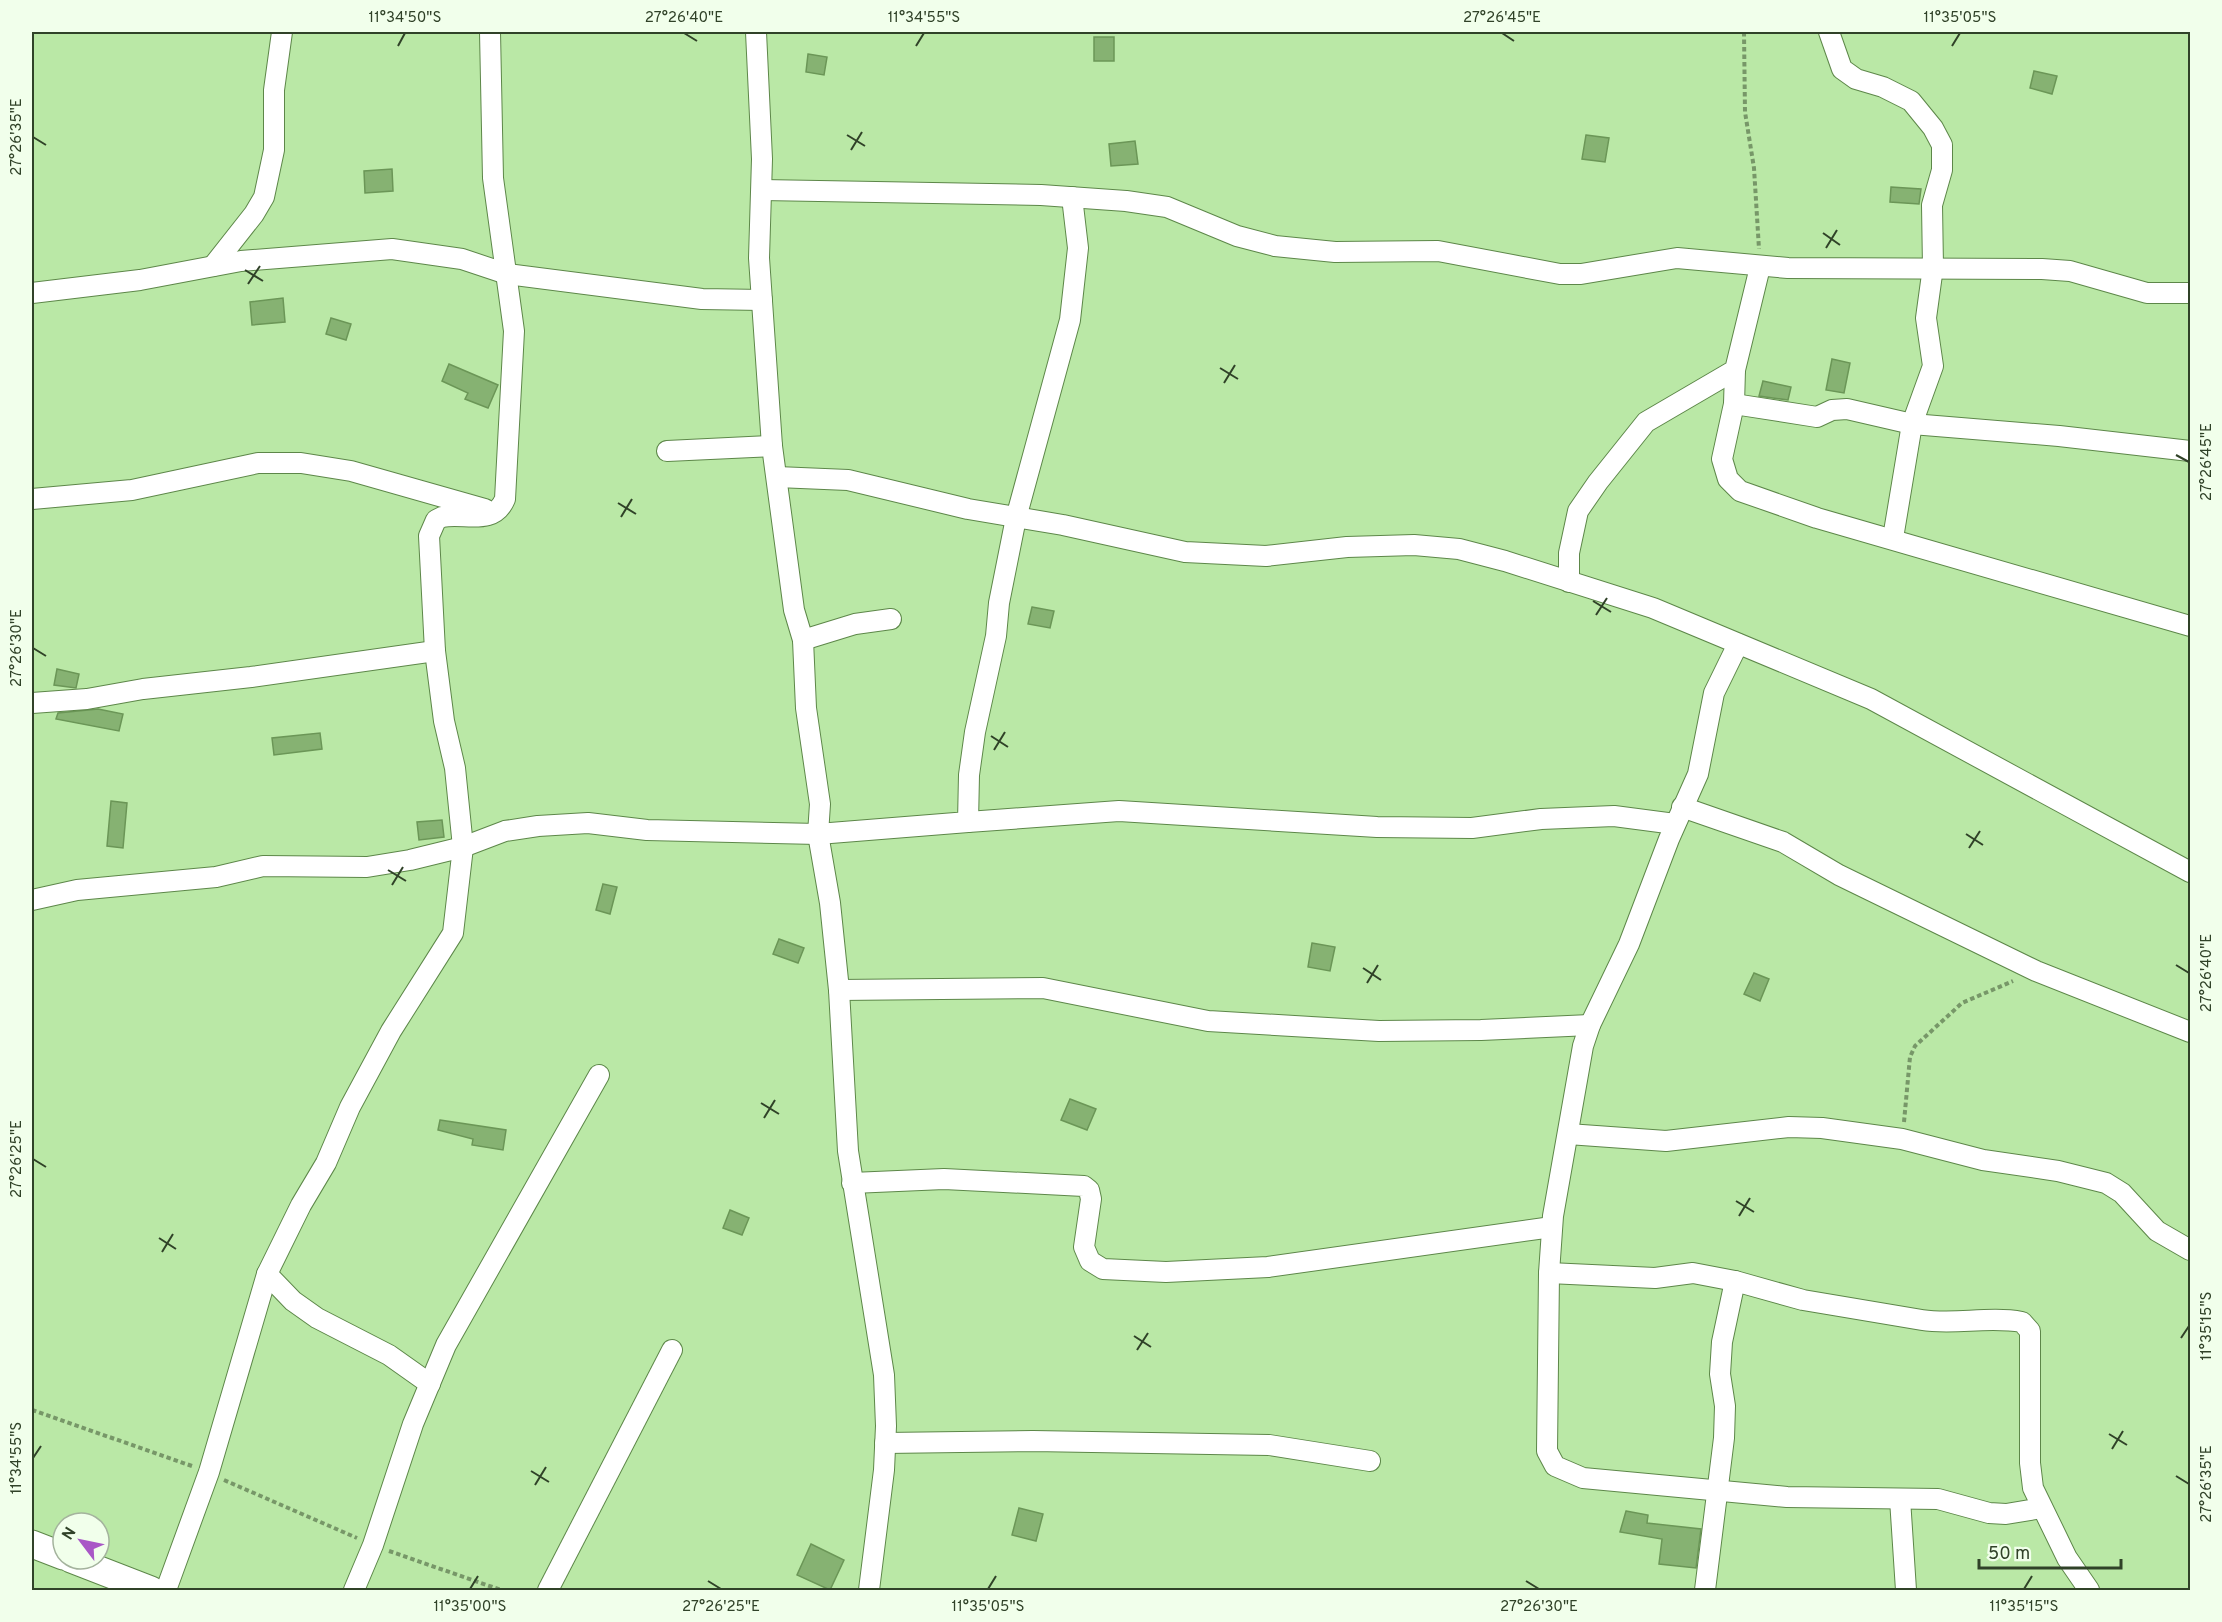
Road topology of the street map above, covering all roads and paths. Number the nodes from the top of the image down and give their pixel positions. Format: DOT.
graph roads {
  1 [pos="282,32"];
  2 [pos="490,32"];
  3 [pos="756,32"];
  4 [pos="1744,32"];
  5 [pos="1828,32"];
  6 [pos="762,190"];
  7 [pos="1072,197"];
  8 [pos="213,266"];
  9 [pos="1760,267"];
  10 [pos="1933,267"];
  11 [pos="507,274"];
  12 [pos="32,293"];
  13 [pos="2190,293"];
  14 [pos="762,300"];
  15 [pos="1735,370"];
  16 [pos="1734,404"];
  17 [pos="1912,424"];
  18 [pos="772,446"];
  19 [pos="667,451"];
  20 [pos="2190,451"];
  21 [pos="777,477"];
  22 [pos="32,499"];
  23 [pos="496,513"];
  24 [pos="1016,518"];
  25 [pos="1893,538"];
  26 [pos="1569,582"];
  27 [pos="891,619"];
  28 [pos="2190,626"];
  29 [pos="803,640"];
  30 [pos="1737,644"];
  31 [pos="435,651"];
  32 [pos="32,703"];
  33 [pos="1679,816"];
  34 [pos="968,822"];
  35 [pos="818,834"];
  36 [pos="463,848"];
  37 [pos="2190,872"];
  38 [pos="32,900"];
  39 [pos="2036,971"];
  40 [pos="839,990"];
  41 [pos="1590,1025"];
  42 [pos="2190,1032"];
  43 [pos="599,1075"];
  44 [pos="1568,1134"];
  45 [pos="1902,1139"];
  46 [pos="852,1183"];
  47 [pos="1552,1227"];
  48 [pos="2190,1250"];
  49 [pos="1549,1273"];
  50 [pos="267,1274"];
  51 [pos="1736,1281"];
  52 [pos="672,1350"];
  53 [pos="430,1384"];
  54 [pos="32,1410"];
  55 [pos="885,1443"];
  56 [pos="1370,1461"];
  57 [pos="208,1472"];
  58 [pos="1718,1490"];
  59 [pos="1900,1499"];
  60 [pos="2042,1508"];
  61 [pos="32,1544"];
  62 [pos="373,1545"];
  63 [pos="51,1551"];
  64 [pos="102,1571"];
  65 [pos="151,1590"];
  66 [pos="166,1590"];
  67 [pos="354,1590"];
  68 [pos="501,1590"];
  69 [pos="548,1590"];
  70 [pos="869,1590"];
  71 [pos="1705,1590"];
  72 [pos="1906,1590"];
  73 [pos="2089,1590"];
  1 -- 8 [label="street"];
  2 -- 11 [label="street"];
  3 -- 6 [label="street"];
  4 -- 9 [label="path"];
  5 -- 10 [label="street"];
  6 -- 7 [label="street"];
  6 -- 14 [label="street"];
  7 -- 9 [label="street"];
  7 -- 24 [label="street"];
  8 -- 11 [label="street"];
  8 -- 12 [label="street"];
  9 -- 10 [label="street"];
  9 -- 15 [label="street"];
  10 -- 13 [label="street"];
  10 -- 17 [label="street"];
  11 -- 14 [label="street"];
  11 -- 23 [label="street"];
  14 -- 18 [label="street"];
  15 -- 16 [label="street"];
  15 -- 26 [label="street"];
  16 -- 17 [label="street"];
  16 -- 25 [label="street"];
  17 -- 20 [label="street"];
  17 -- 25 [label="street"];
  18 -- 19 [label="street"];
  18 -- 21 [label="street"];
  21 -- 24 [label="street"];
  21 -- 29 [label="street"];
  22 -- 23 [label="street"];
  23 -- 31 [label="street"];
  24 -- 26 [label="street"];
  24 -- 34 [label="street"];
  25 -- 28 [label="street"];
  26 -- 30 [label="street"];
  27 -- 29 [label="street"];
  29 -- 35 [label="street"];
  30 -- 33 [label="street"];
  30 -- 37 [label="street"];
  31 -- 32 [label="street"];
  31 -- 36 [label="street"];
  33 -- 34 [label="street"];
  33 -- 39 [label="street"];
  33 -- 41 [label="street"];
  34 -- 35 [label="street"];
  35 -- 36 [label="street"];
  35 -- 40 [label="street"];
  36 -- 38 [label="street"];
  36 -- 50 [label="street"];
  39 -- 42 [label="street"];
  39 -- 45 [label="path"];
  40 -- 41 [label="street"];
  40 -- 46 [label="street"];
  41 -- 44 [label="street"];
  43 -- 53 [label="street"];
  44 -- 45 [label="street"];
  44 -- 47 [label="street"];
  45 -- 48 [label="street"];
  46 -- 47 [label="street"];
  46 -- 55 [label="street"];
  47 -- 49 [label="street"];
  49 -- 51 [label="street"];
  49 -- 58 [label="street"];
  50 -- 53 [label="street"];
  50 -- 57 [label="street"];
  51 -- 58 [label="street"];
  51 -- 60 [label="street"];
  52 -- 69 [label="street"];
  53 -- 62 [label="street"];
  54 -- 57 [label="path"];
  55 -- 56 [label="street"];
  55 -- 70 [label="street"];
  57 -- 62 [label="path"];
  57 -- 66 [label="street"];
  58 -- 59 [label="street"];
  58 -- 71 [label="street"];
  59 -- 60 [label="street"];
  59 -- 72 [label="street"];
  60 -- 73 [label="street"];
  61 -- 63 [label="street"];
  62 -- 67 [label="street"];
  62 -- 68 [label="path"];
  64 -- 65 [label="street"];
}
